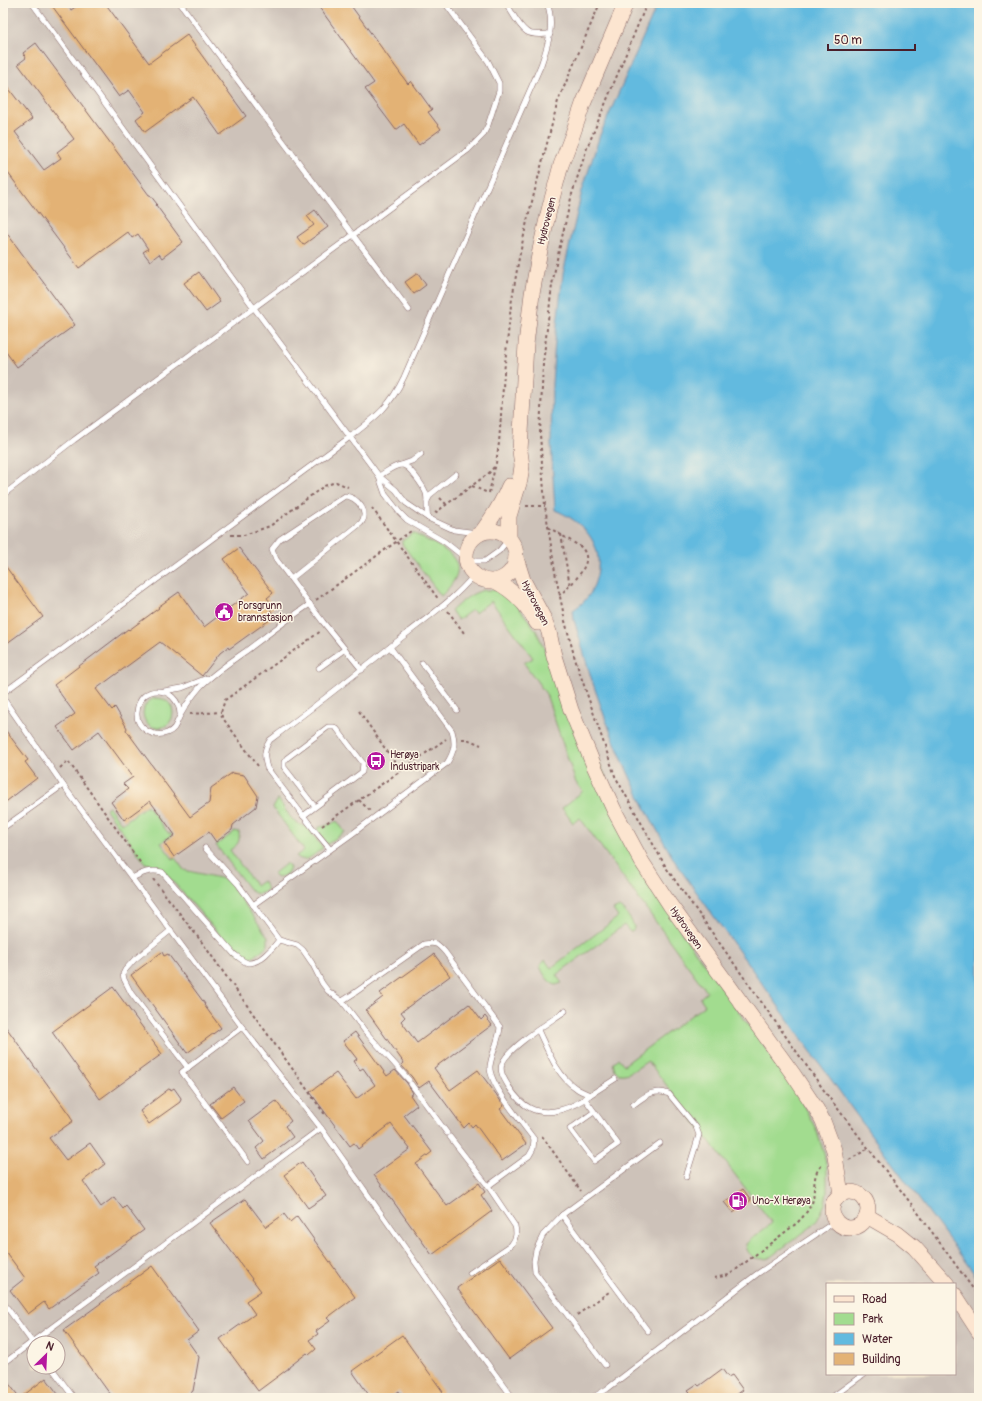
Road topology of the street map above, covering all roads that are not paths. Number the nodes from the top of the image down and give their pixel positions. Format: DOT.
graph roads {
  1 [pos="32,3"];
  2 [pos="180,3"];
  3 [pos="445,3"];
  4 [pos="506,3"];
  5 [pos="547,3"];
  6 [pos="626,3"];
  7 [pos="550,34"];
  8 [pos="353,235"];
  9 [pos="254,308"];
  10 [pos="409,310"];
  11 [pos="350,436"];
  12 [pos="520,451"];
  13 [pos="421,454"];
  14 [pos="401,465"];
  15 [pos="456,474"];
  16 [pos="379,476"];
  17 [pos="3,495"];
  18 [pos="427,501"];
  19 [pos="428,518"];
  20 [pos="480,533"];
  21 [pos="509,538"];
  22 [pos="465,558"];
  23 [pos="516,558"];
  24 [pos="474,575"];
  25 [pos="291,579"];
  26 [pos="495,581"];
  27 [pos="310,604"];
  28 [pos="390,647"];
  29 [pos="345,649"];
  30 [pos="552,649"];
  31 [pos="422,663"];
  32 [pos="319,668"];
  33 [pos="362,670"];
  34 [pos="212,676"];
  35 [pos="163,691"];
  36 [pos="3,693"];
  37 [pos="3,698"];
  38 [pos="457,710"];
  39 [pos="180,714"];
  40 [pos="63,785"];
  41 [pos="315,807"];
  42 [pos="303,816"];
  43 [pos="3,828"];
  44 [pos="205,848"];
  45 [pos="330,849"];
  46 [pos="132,878"];
  47 [pos="253,905"];
  48 [pos="171,930"];
  49 [pos="280,940"];
  50 [pos="342,1001"];
  51 [pos="565,1011"];
  52 [pos="242,1027"];
  53 [pos="538,1030"];
  54 [pos="188,1068"];
  55 [pos="615,1079"];
  56 [pos="590,1095"];
  57 [pos="585,1099"];
  58 [pos="633,1105"];
  59 [pos="594,1112"];
  60 [pos="321,1128"];
  61 [pos="660,1143"];
  62 [pos="248,1162"];
  63 [pos="686,1176"];
  64 [pos="488,1186"];
  65 [pos="842,1194"];
  66 [pos="562,1215"];
  67 [pos="867,1216"];
  68 [pos="836,1221"];
  69 [pos="470,1273"];
  70 [pos="946,1283"];
  71 [pos="956,1297"];
  72 [pos="3,1302"];
  73 [pos="648,1331"];
  74 [pos="979,1332"];
  75 [pos="27,1335"];
  76 [pos="44,1335"];
  77 [pos="26,1348"];
  78 [pos="3,1364"];
  79 [pos="605,1365"];
  80 [pos="57,1375"];
  81 [pos="863,1375"];
  82 [pos="74,1398"];
  83 [pos="513,1398"];
  84 [pos="592,1398"];
  85 [pos="831,1398"];
  1 -- 9 [label="lane"];
  2 -- 8 [label="lane"];
  3 -- 8 [label="lane"];
  4 -- 7 [label="lane"];
  5 -- 7 [label="lane"];
  6 -- 12 [label="street, Hydrovegen"];
  7 -- 11 [label="lane"];
  8 -- 9 [label="lane"];
  8 -- 10 [label="lane"];
  9 -- 11 [label="lane"];
  9 -- 17 [label="lane"];
  11 -- 16 [label="lane"];
  11 -- 36 [label="lane"];
  12 -- 20 [label="street, Hydrovegen"];
  12 -- 21 [label="street, Hydrovegen"];
  13 -- 14 [label="lane"];
  14 -- 16 [label="lane"];
  14 -- 18 [label="lane"];
  15 -- 18 [label="lane"];
  16 -- 19 [label="lane"];
  16 -- 22 [label="lane"];
  18 -- 19 [label="lane"];
  19 -- 20 [label="lane"];
  20 -- 21 [label="street"];
  20 -- 22 [label="street, Hydrovegen"];
  21 -- 22 [label="lane"];
  21 -- 23 [label="street, Hydrovegen"];
  22 -- 24 [label="street"];
  23 -- 26 [label="street"];
  23 -- 30 [label="street, Hydrovegen"];
  24 -- 26 [label="street, Hydrovegen"];
  24 -- 28 [label="lane"];
  25 -- 25 [label="lane"];
  25 -- 27 [label="lane"];
  26 -- 30 [label="street, Hydrovegen"];
  27 -- 29 [label="lane"];
  27 -- 34 [label="lane"];
  28 -- 33 [label="lane"];
  28 -- 45 [label="lane"];
  29 -- 32 [label="lane"];
  29 -- 33 [label="lane"];
  30 -- 65 [label="street, Hydrovegen"];
  31 -- 38 [label="lane"];
  33 -- 42 [label="lane"];
  34 -- 35 [label="lane"];
  34 -- 39 [label="lane"];
  35 -- 39 [label="lane"];
  35 -- 39 [label="lane"];
  37 -- 40 [label="lane"];
  40 -- 43 [label="lane"];
  40 -- 46 [label="lane"];
  41 -- 41 [label="lane"];
  41 -- 42 [label="lane"];
  42 -- 45 [label="lane"];
  44 -- 47 [label="lane"];
  45 -- 47 [label="lane"];
  46 -- 48 [label="lane"];
  46 -- 49 [label="lane"];
  47 -- 49 [label="lane"];
  48 -- 52 [label="lane"];
  48 -- 54 [label="lane"];
  49 -- 50 [label="lane"];
  50 -- 64 [label="lane"];
  50 -- 64 [label="lane"];
  51 -- 53 [label="lane"];
  52 -- 54 [label="lane"];
  52 -- 60 [label="lane"];
  53 -- 56 [label="lane"];
  53 -- 57 [label="lane"];
  54 -- 62 [label="lane"];
  55 -- 56 [label="lane"];
  56 -- 57 [label="lane"];
  57 -- 59 [label="lane"];
  58 -- 63 [label="lane"];
  59 -- 59 [label="lane"];
  60 -- 76 [label="lane"];
  60 -- 83 [label="lane"];
  61 -- 66 [label="lane"];
  64 -- 69 [label="lane"];
  65 -- 67 [label="street"];
  65 -- 68 [label="street"];
  66 -- 73 [label="lane"];
  66 -- 79 [label="lane"];
  67 -- 68 [label="street"];
  67 -- 70 [label="street"];
  68 -- 84 [label="lane"];
  71 -- 74 [label="street"];
  72 -- 75 [label="lane"];
  77 -- 78 [label="lane"];
  80 -- 82 [label="lane"];
  81 -- 85 [label="lane"];
}
